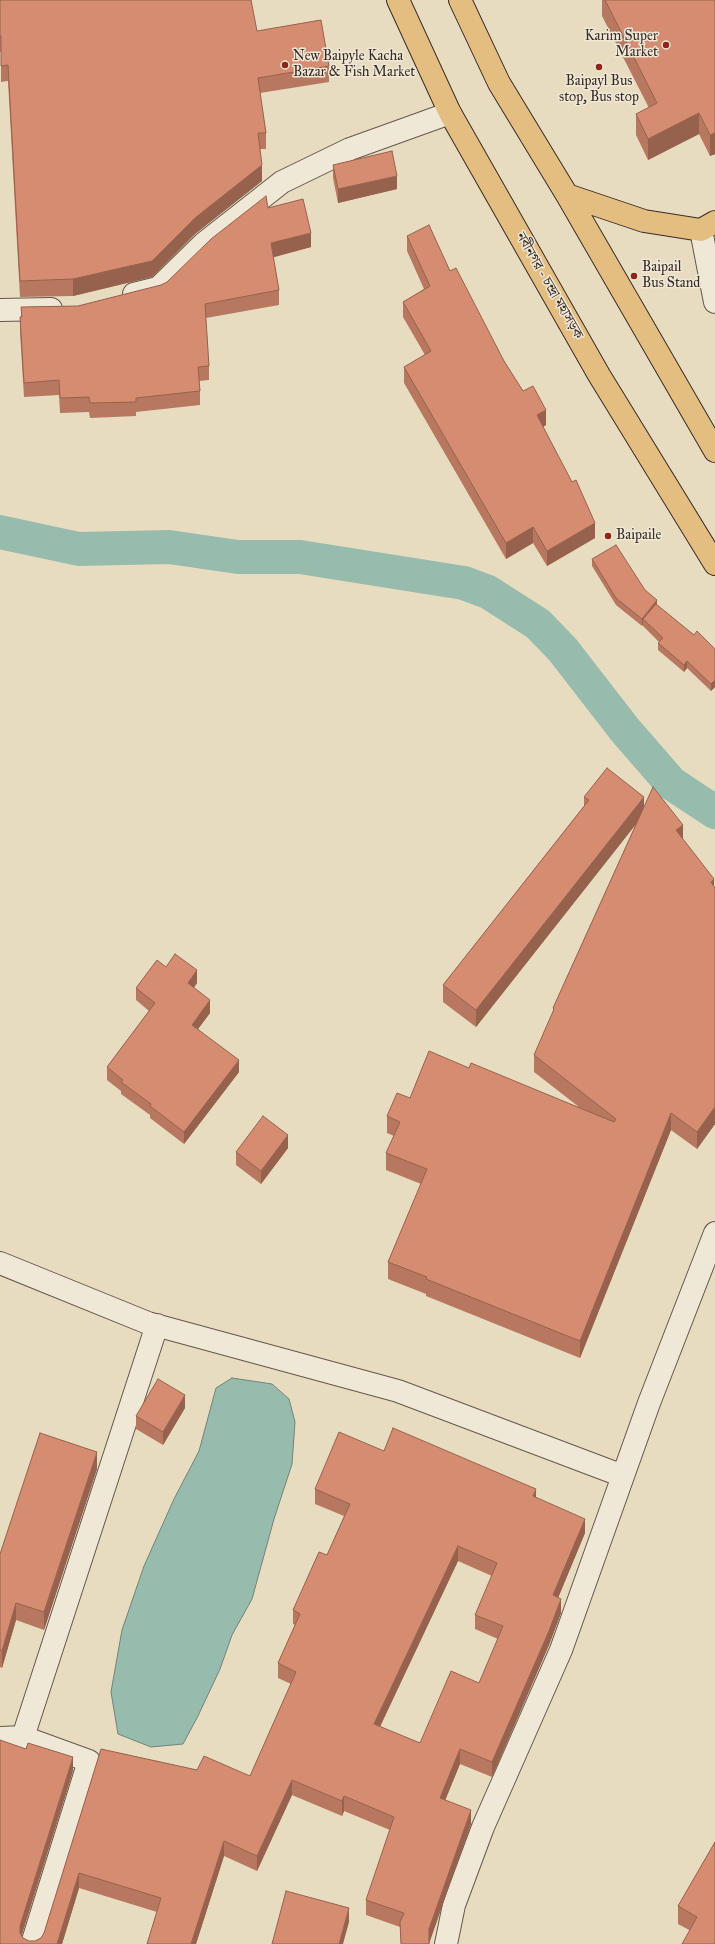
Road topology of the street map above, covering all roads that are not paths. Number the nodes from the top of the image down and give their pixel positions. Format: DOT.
graph roads {
  1 [pos="398,0"];
  2 [pos="460,0"];
  3 [pos="450,113"];
  4 [pos="567,194"];
  5 [pos="708,226"];
  6 [pos="113,299"];
  7 [pos="715,302"];
  8 [pos="68,308"];
  9 [pos="0,310"];
  10 [pos="715,451"];
  11 [pos="715,564"];
  12 [pos="715,1233"];
  13 [pos="0,1263"];
  14 [pos="157,1325"];
  15 [pos="623,1476"];
  16 [pos="24,1737"];
  17 [pos="0,1738"];
  18 [pos="32,1944"];
  19 [pos="446,1944"];
  1 -- 3 [label="highway, নবীনগর - চন্দ্রা মহাসড়ক"];
  2 -- 4 [label="highway"];
  3 -- 6 [label="street"];
  3 -- 11 [label="highway, নবীনগর - চন্দ্রা মহাসড়ক"];
  4 -- 5 [label="highway"];
  4 -- 10 [label="highway"];
  5 -- 7 [label="street"];
  8 -- 9 [label="street"];
  12 -- 15 [label="street"];
  13 -- 14 [label="street"];
  14 -- 15 [label="street"];
  14 -- 16 [label="street"];
  15 -- 19 [label="street"];
  16 -- 17 [label="street"];
  16 -- 18 [label="street"];
}
